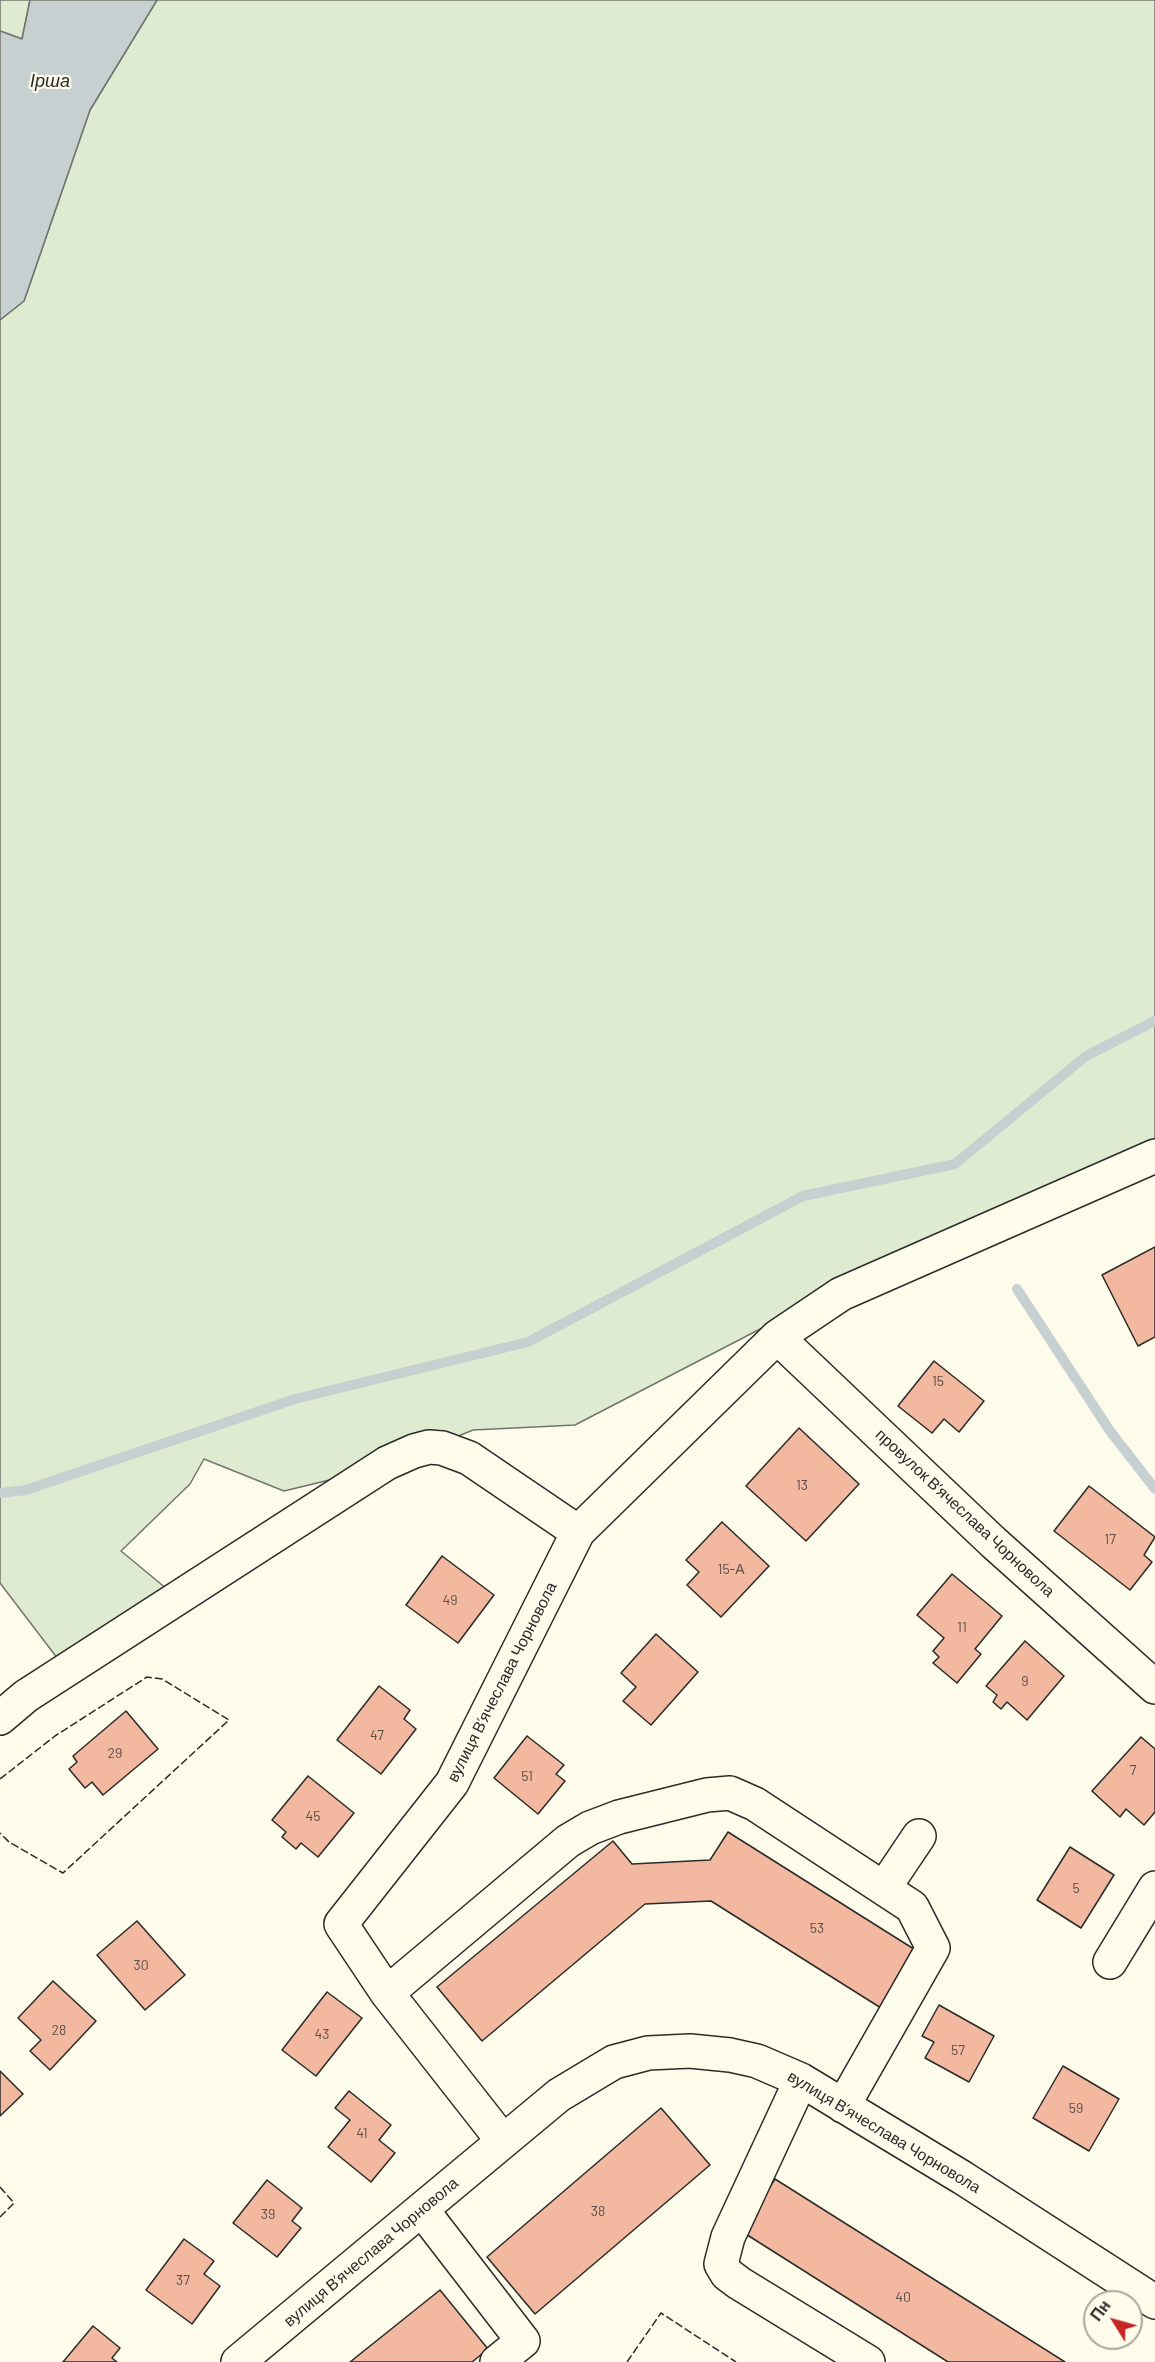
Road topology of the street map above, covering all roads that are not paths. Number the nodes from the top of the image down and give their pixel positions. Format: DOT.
graph roads {
  1 [pos="1155,1156"];
  2 [pos="777,1337"];
  3 [pos="578,1532"];
  4 [pos="1155,1687"];
  5 [pos="0,1718"];
  6 [pos="919,1836"];
  7 [pos="884,1888"];
  8 [pos="1155,1888"];
  9 [pos="1110,1962"];
  10 [pos="387,1993"];
  11 [pos="801,2079"];
  12 [pos="843,2106"];
  13 [pos="503,2141"];
  14 [pos="422,2210"];
  15 [pos="1155,2302"];
  16 [pos="238,2362"];
  17 [pos="497,2362"];
  18 [pos="868,2362"];
  1 -- 2 [label="street"];
  2 -- 3 [label="street"];
  2 -- 4 [label="street, провулок Вʼячеслава Чорновола"];
  3 -- 5 [label="street"];
  3 -- 10 [label="street, вулиця Вʼячеслава Чорновола"];
  6 -- 7 [label="street"];
  7 -- 10 [label="street"];
  7 -- 12 [label="street"];
  8 -- 9 [label="street"];
  10 -- 13 [label="street, вулиця Вʼячеслава Чорновола"];
  11 -- 12 [label="street, вулиця Вʼячеслава Чорновола"];
  11 -- 13 [label="street, вулиця Вʼячеслава Чорновола"];
  11 -- 18 [label="street"];
  12 -- 15 [label="street, вулиця Вʼячеслава Чорновола"];
  13 -- 14 [label="street, вулиця Вʼячеслава Чорновола"];
  14 -- 16 [label="street, вулиця Вʼячеслава Чорновола"];
  14 -- 17 [label="street"];
}
